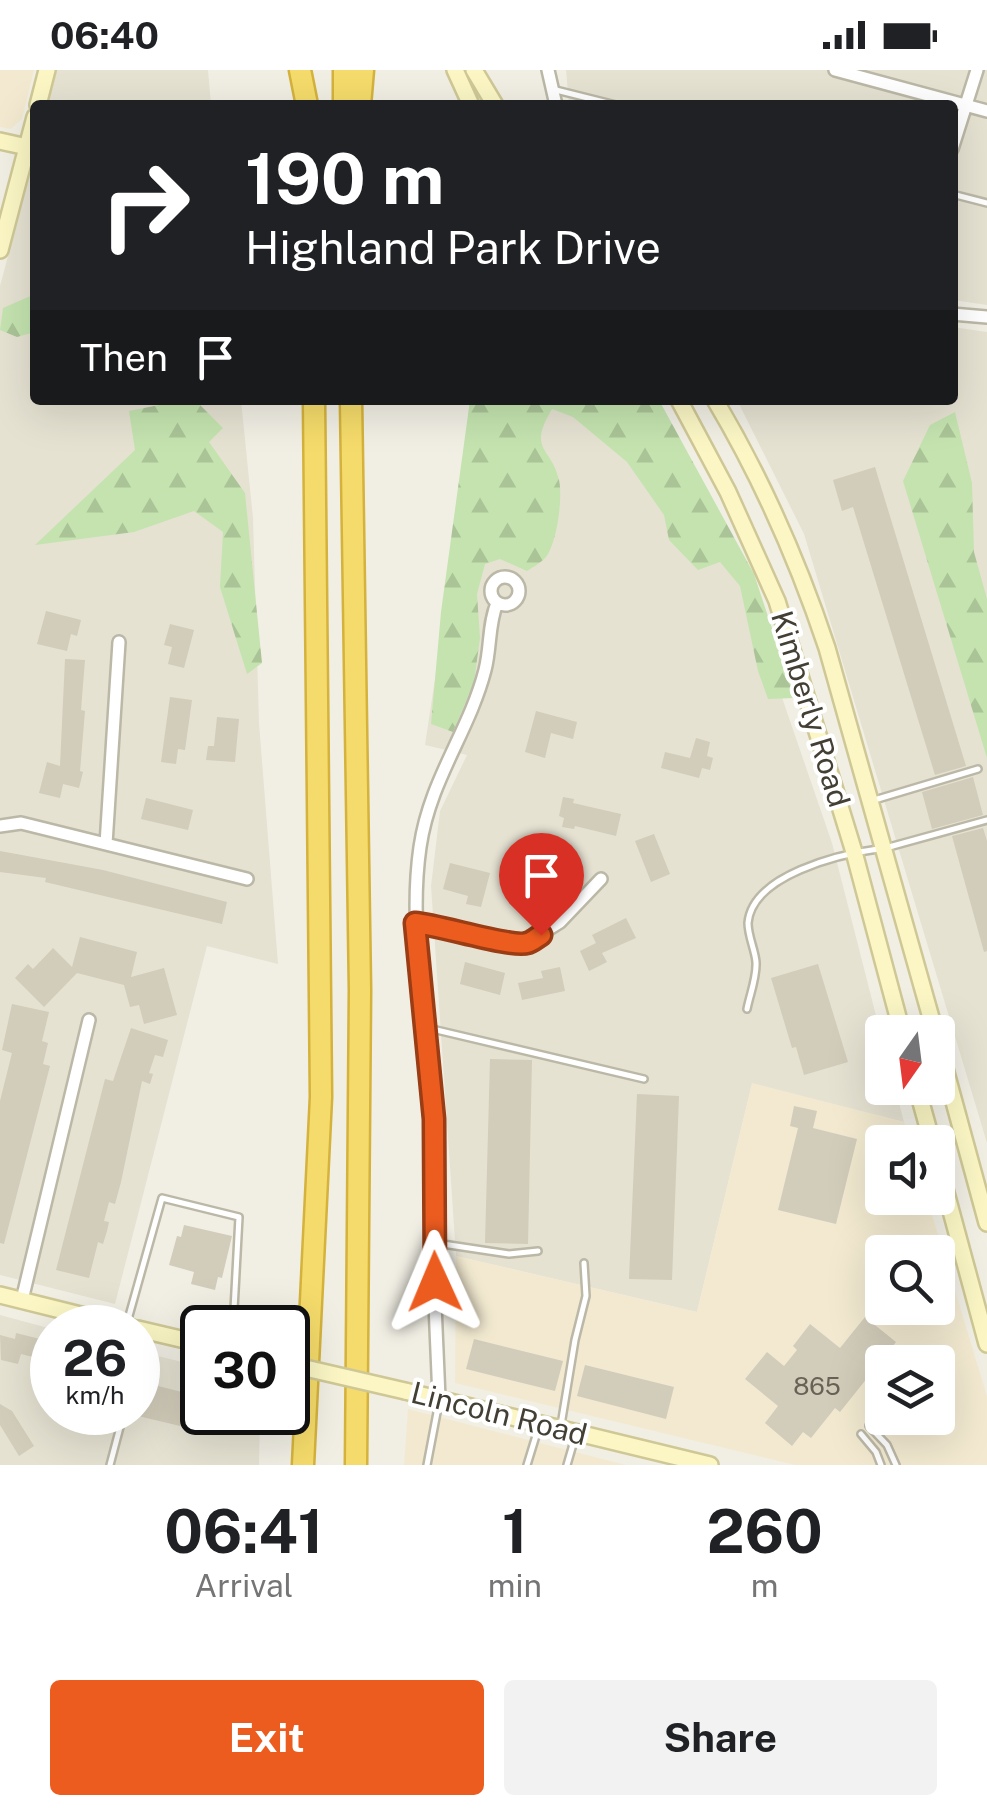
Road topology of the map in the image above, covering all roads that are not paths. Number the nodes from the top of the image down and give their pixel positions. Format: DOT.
graph roads {
  1 [pos="48,70"];
  2 [pos="304,70"];
  3 [pos="344,70"];
  4 [pos="363,70"];
  5 [pos="456,70"];
  6 [pos="474,70"];
  7 [pos="548,70"];
  8 [pos="835,70"];
  9 [pos="977,70"];
  10 [pos="552,89"];
  11 [pos="39,100"];
  12 [pos="307,100"];
  13 [pos="344,100"];
  14 [pos="360,100"];
  15 [pos="469,100"];
  16 [pos="492,100"];
  17 [pos="555,100"];
  18 [pos="596,100"];
  19 [pos="947,100"];
  20 [pos="958,103"];
  21 [pos="966,105"];
  22 [pos="987,110"];
  23 [pos="958,130"];
  24 [pos="30,136"];
  25 [pos="0,141"];
  26 [pos="27,147"];
  27 [pos="958,196"];
  28 [pos="987,203"];
  29 [pos="0,250"];
  30 [pos="958,315"];
  31 [pos="987,317"];
  32 [pos="314,405"];
  33 [pos="350,405"];
  34 [pos="682,405"];
  35 [pos="718,405"];
  36 [pos="497,603"];
  37 [pos="118,642"];
  38 [pos="978,769"];
  39 [pos="871,802"];
  40 [pos="987,820"];
  41 [pos="0,826"];
  42 [pos="106,844"];
  43 [pos="884,848"];
  44 [pos="854,852"];
  45 [pos="247,879"];
  46 [pos="601,879"];
  47 [pos="415,923"];
  48 [pos="746,1008"];
  49 [pos="897,1015"];
  50 [pos="929,1015"];
  51 [pos="90,1020"];
  52 [pos="428,1028"];
  53 [pos="644,1079"];
  54 [pos="955,1105"];
  55 [pos="952,1215"];
  56 [pos="987,1223"];
  57 [pos="434,1243"];
  58 [pos="538,1251"];
  59 [pos="584,1264"];
  60 [pos="358,1290"];
  61 [pos="0,1295"];
  62 [pos="22,1300"];
  63 [pos="42,1305"];
  64 [pos="141,1305"];
  65 [pos="233,1305"];
  66 [pos="310,1312"];
  67 [pos="987,1344"];
  68 [pos="310,1369"];
  69 [pos="439,1399"];
  70 [pos="540,1423"];
  71 [pos="569,1430"];
  72 [pos="861,1434"];
  73 [pos="118,1435"];
  74 [pos="301,1435"];
  75 [pos="304,1435"];
  76 [pos="878,1435"];
  77 [pos="657,1459"];
  78 [pos="110,1465"];
  79 [pos="294,1465"];
  80 [pos="302,1465"];
  81 [pos="348,1465"];
  82 [pos="356,1465"];
  83 [pos="427,1465"];
  84 [pos="527,1465"];
  85 [pos="567,1465"];
  86 [pos="710,1465"];
  87 [pos="881,1465"];
  88 [pos="896,1465"];
  1 -- 11 [label="main road"];
  2 -- 12 [label="highway"];
  3 -- 13 [label="highway"];
  4 -- 14 [label="highway"];
  5 -- 15 [label="main road"];
  6 -- 16 [label="main road"];
  7 -- 10 [label="street"];
  8 -- 19 [label="street"];
  9 -- 21 [label="street"];
  10 -- 17 [label="street"];
  10 -- 18 [label="lane"];
  20 -- 21 [label="street"];
  21 -- 22 [label="street"];
  21 -- 23 [label="street"];
  24 -- 26 [label="main road"];
  25 -- 26 [label="main road"];
  26 -- 29 [label="main road"];
  27 -- 28 [label="lane"];
  30 -- 31 [label="street"];
  32 -- 66 [label="highway"];
  33 -- 60 [label="highway"];
  34 -- 44 [label="main road, Kimberly Road"];
  35 -- 39 [label="main road, Kimberly Road"];
  36 -- 47 [label="street"];
  37 -- 42 [label="street"];
  38 -- 39 [label="lane"];
  39 -- 43 [label="main road, Kimberly Road"];
  40 -- 43 [label="lane"];
  41 -- 42 [label="street"];
  42 -- 45 [label="street"];
  43 -- 44 [label="lane"];
  43 -- 50 [label="main road, Kimberly Road"];
  44 -- 48 [label="lane"];
  44 -- 49 [label="main road, Kimberly Road"];
  46 -- 47 [label="street"];
  47 -- 52 [label="street"];
  51 -- 62 [label="street"];
  52 -- 53 [label="lane"];
  52 -- 57 [label="street"];
  54 -- 56 [label="main road"];
  55 -- 67 [label="main road"];
  57 -- 58 [label="lane"];
  57 -- 69 [label="street"];
  59 -- 71 [label="lane"];
  60 -- 81 [label="highway"];
  60 -- 82 [label="highway"];
  61 -- 62 [label="main road"];
  62 -- 63 [label="main road"];
  64 -- 65 [label="lane"];
  68 -- 69 [label="main road, Lincoln Road, bridge"];
  69 -- 70 [label="main road, Lincoln Road"];
  69 -- 83 [label="lane"];
  70 -- 71 [label="main road, Lincoln Road"];
  70 -- 84 [label="lane"];
  71 -- 77 [label="main road, Lincoln Road"];
  71 -- 85 [label="lane"];
  72 -- 87 [label="lane"];
  73 -- 78 [label="lane"];
  74 -- 79 [label="highway"];
  75 -- 80 [label="highway"];
  76 -- 88 [label="lane"];
  77 -- 86 [label="main road, Lincoln Road"];
}
